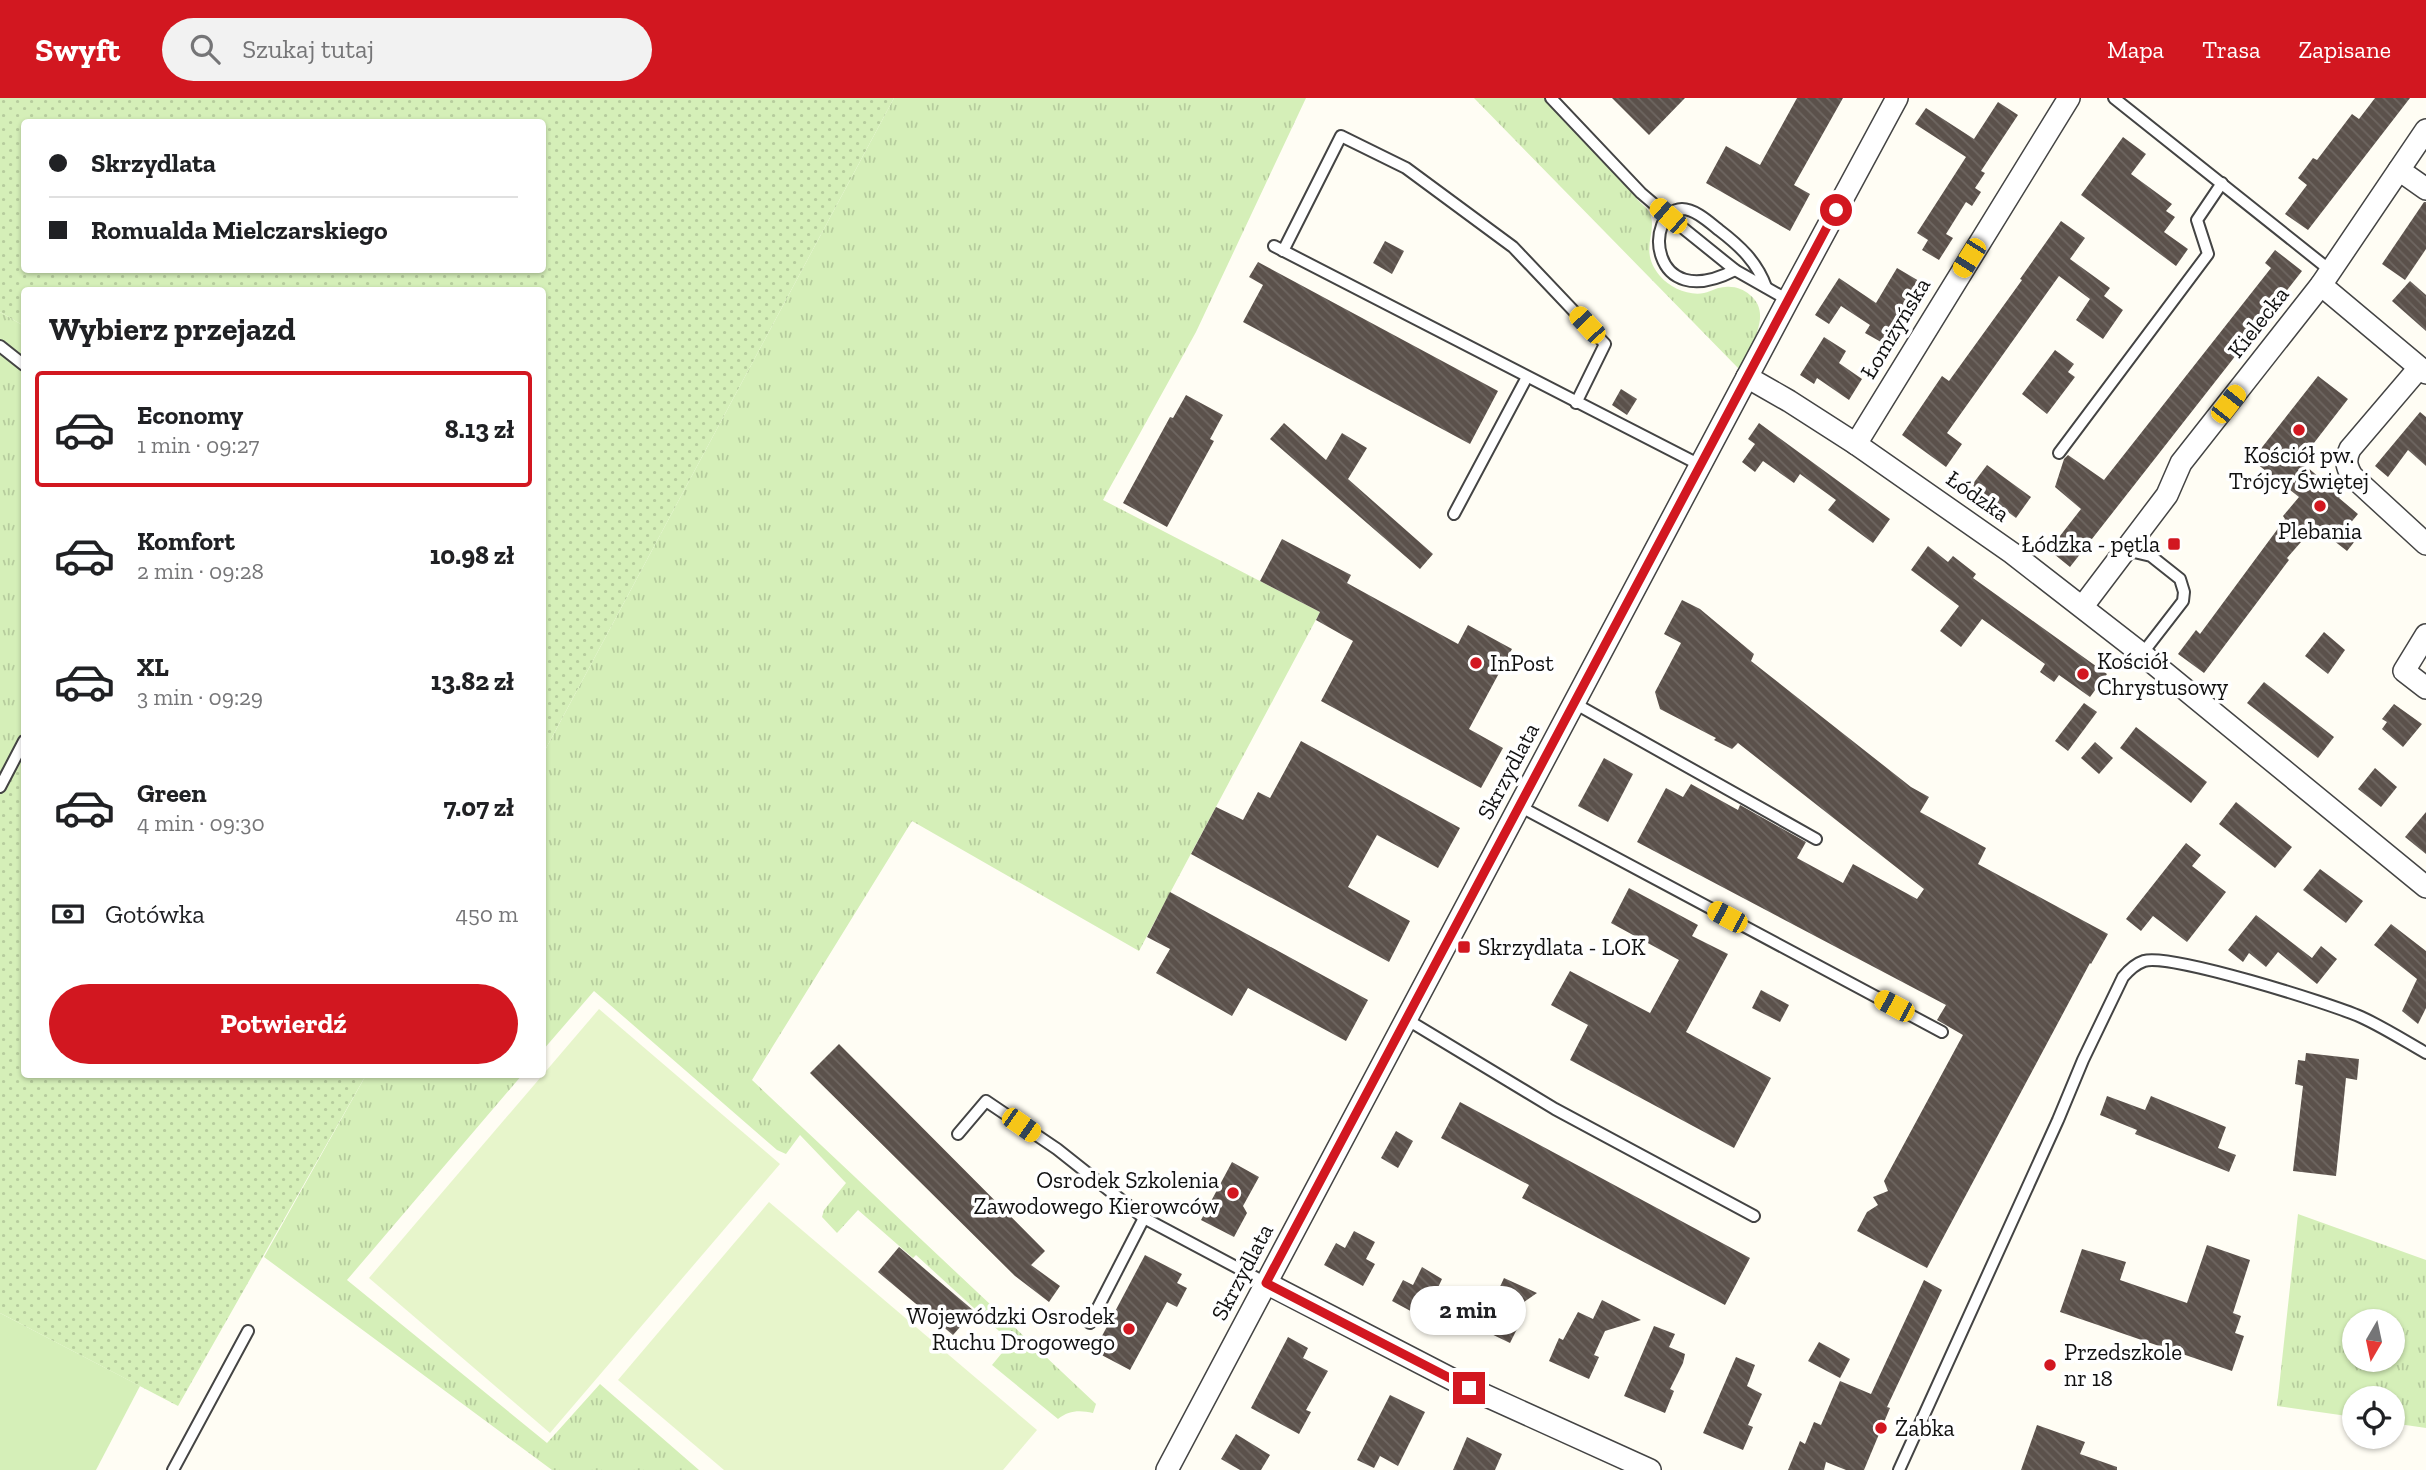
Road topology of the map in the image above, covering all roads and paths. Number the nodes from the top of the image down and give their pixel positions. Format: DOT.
graph roads {
  1 [pos="1551,98"];
  2 [pos="1897,98"];
  3 [pos="2069,98"];
  4 [pos="2114,98"];
  5 [pos="2426,130"];
  6 [pos="2399,170"];
  7 [pos="2222,183"];
  8 [pos="2426,190"];
  9 [pos="1668,216"];
  10 [pos="1735,270"];
  11 [pos="2326,278"];
  12 [pos="1766,287"];
  13 [pos="1788,300"];
  14 [pos="0,346"];
  15 [pos="21,363"];
  16 [pos="2423,371"];
  17 [pos="1527,377"];
  18 [pos="1747,377"];
  19 [pos="1576,402"];
  20 [pos="1856,444"];
  21 [pos="2059,453"];
  22 [pos="1700,465"];
  23 [pos="1454,514"];
  24 [pos="2426,544"];
  25 [pos="2122,555"];
  26 [pos="2083,606"];
  27 [pos="2426,635"];
  28 [pos="2142,654"];
  29 [pos="2426,688"];
  30 [pos="1574,703"];
  31 [pos="21,747"];
  32 [pos="0,787"];
  33 [pos="1519,806"];
  34 [pos="1816,839"];
  35 [pos="2426,887"];
  36 [pos="1406,1019"];
  37 [pos="1942,1031"];
  38 [pos="2426,1054"];
  39 [pos="958,1134"];
  40 [pos="1754,1216"];
  41 [pos="1144,1218"];
  42 [pos="1266,1283"];
  43 [pos="1090,1323"];
  44 [pos="248,1331"];
  45 [pos="173,1470"];
  46 [pos="1167,1470"];
  47 [pos="1650,1470"];
  48 [pos="1899,1470"];
  1 -- 9 [label="lane"];
  2 -- 13 [label="street, Skrzydlata"];
  3 -- 20 [label="street, Łomżyńska"];
  4 -- 7 [label="lane"];
  5 -- 6 [label="street, Kielecka"];
  6 -- 8 [label="street"];
  6 -- 11 [label="street, Kielecka"];
  7 -- 11 [label="lane"];
  7 -- 21 [label="lane"];
  9 -- 10 [label="lane"];
  9 -- 10 [label="lane"];
  9 -- 12 [label="lane"];
  10 -- 12 [label="lane"];
  11 -- 16 [label="street"];
  11 -- 25 [label="street, Kielecka"];
  12 -- 13 [label="lane"];
  13 -- 18 [label="street, Skrzydlata"];
  14 -- 15 [label="lane"];
  16 -- 24 [label="street"];
  17 -- 19 [label="lane"];
  17 -- 19 [label="lane"];
  17 -- 23 [label="lane"];
  18 -- 20 [label="street, Łódzka"];
  18 -- 22 [label="street, Skrzydlata"];
  19 -- 22 [label="lane"];
  20 -- 26 [label="street, Łódzka"];
  22 -- 30 [label="street, Skrzydlata"];
  25 -- 26 [label="street, Kielecka"];
  25 -- 28 [label="lane"];
  26 -- 28 [label="street, Łódzka"];
  27 -- 29 [label="street"];
  28 -- 35 [label="street, Łódzka"];
  30 -- 33 [label="street, Skrzydlata"];
  30 -- 34 [label="lane"];
  31 -- 32 [label="lane"];
  33 -- 36 [label="street, Skrzydlata"];
  33 -- 37 [label="lane"];
  36 -- 40 [label="lane"];
  36 -- 42 [label="street, Skrzydlata"];
  38 -- 48 [label="lane"];
  39 -- 41 [label="lane"];
  41 -- 42 [label="lane"];
  41 -- 43 [label="lane"];
  42 -- 46 [label="street, Skrzydlata"];
  42 -- 47 [label="street"];
  44 -- 45 [label="lane"];
}
